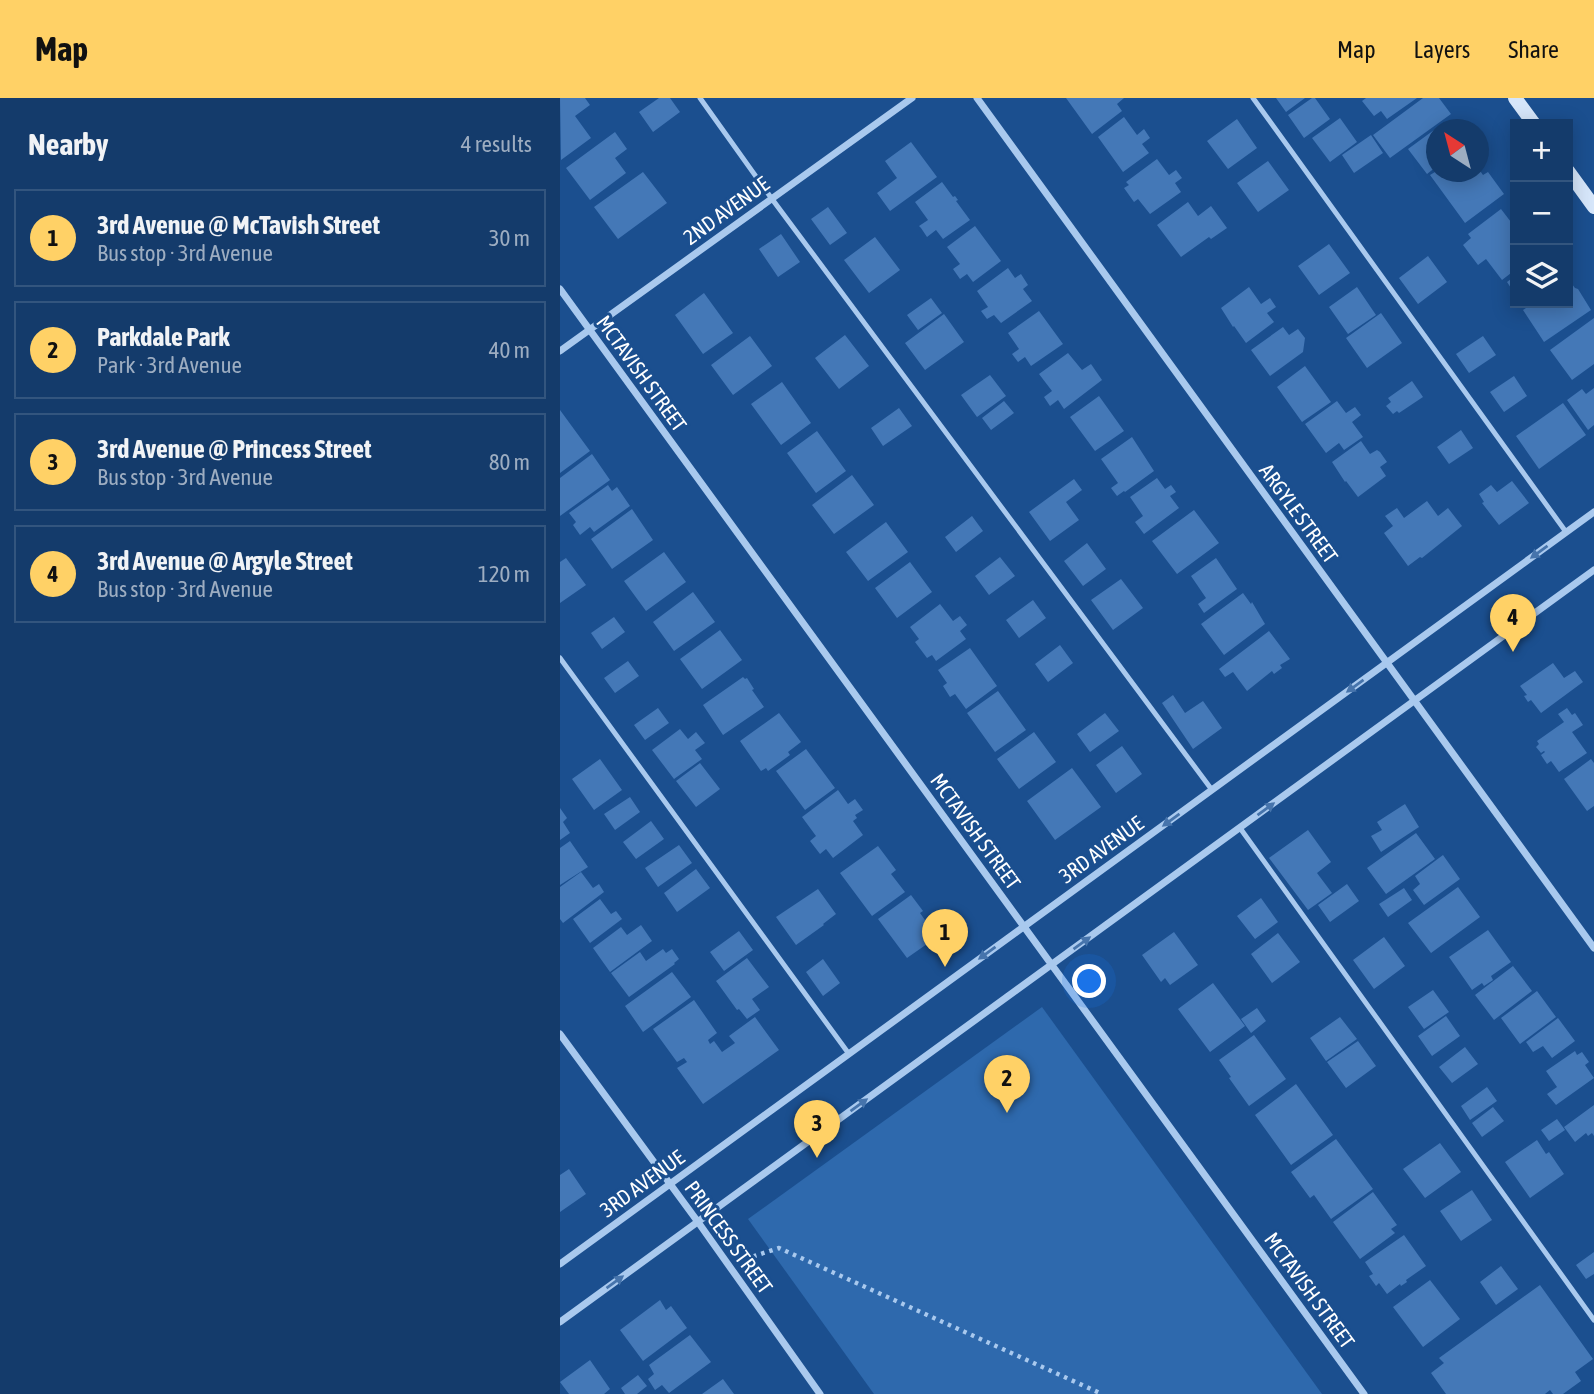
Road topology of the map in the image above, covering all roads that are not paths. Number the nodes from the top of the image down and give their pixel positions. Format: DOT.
graph roads {
  1 [pos="700,98"];
  2 [pos="912,98"];
  3 [pos="977,98"];
  4 [pos="1253,98"];
  5 [pos="1515,98"];
  6 [pos="1530,119"];
  7 [pos="1573,178"];
  8 [pos="772,199"];
  9 [pos="1594,207"];
  10 [pos="560,289"];
  11 [pos="589,330"];
  12 [pos="560,351"];
  13 [pos="1594,512"];
  14 [pos="1566,532"];
  15 [pos="1594,570"];
  16 [pos="560,658"];
  17 [pos="1387,663"];
  18 [pos="1414,701"];
  19 [pos="1212,790"];
  20 [pos="1240,828"];
  21 [pos="1024,927"];
  22 [pos="1594,948"];
  23 [pos="1052,965"];
  24 [pos="560,1034"];
  25 [pos="849,1054"];
  26 [pos="670,1184"];
  27 [pos="698,1222"];
  28 [pos="560,1264"];
  29 [pos="1594,1320"];
  30 [pos="560,1322"];
  31 [pos="820,1394"];
  32 [pos="1364,1394"];
  1 -- 8 [label="lane"];
  2 -- 8 [label="street, 2ND AVENUE"];
  3 -- 17 [label="street, ARGYLE STREET"];
  4 -- 14 [label="lane"];
  5 -- 6 [label="street"];
  7 -- 9 [label="street"];
  8 -- 11 [label="street, 2ND AVENUE"];
  8 -- 19 [label="lane"];
  10 -- 11 [label="street, MCTAVISH STREET"];
  11 -- 12 [label="street, 2ND AVENUE"];
  11 -- 21 [label="street, MCTAVISH STREET"];
  13 -- 14 [label="street, 3RD AVENUE"];
  14 -- 17 [label="street, 3RD AVENUE, one-way"];
  15 -- 18 [label="street"];
  16 -- 25 [label="lane"];
  17 -- 18 [label="street, ARGYLE STREET"];
  17 -- 19 [label="street, 3RD AVENUE, one-way"];
  20 -- 18 [label="street, one-way"];
  18 -- 22 [label="street, ARGYLE STREET"];
  19 -- 21 [label="street, 3RD AVENUE, one-way"];
  23 -- 20 [label="street, one-way"];
  20 -- 29 [label="lane"];
  21 -- 23 [label="street, MCTAVISH STREET"];
  21 -- 25 [label="street, 3RD AVENUE, one-way"];
  27 -- 23 [label="street, one-way"];
  23 -- 32 [label="street, MCTAVISH STREET"];
  24 -- 26 [label="street, PRINCESS STREET"];
  25 -- 26 [label="street, 3RD AVENUE"];
  26 -- 27 [label="street, PRINCESS STREET"];
  26 -- 28 [label="street, 3RD AVENUE"];
  30 -- 27 [label="street, one-way"];
  27 -- 31 [label="street, PRINCESS STREET"];
}
